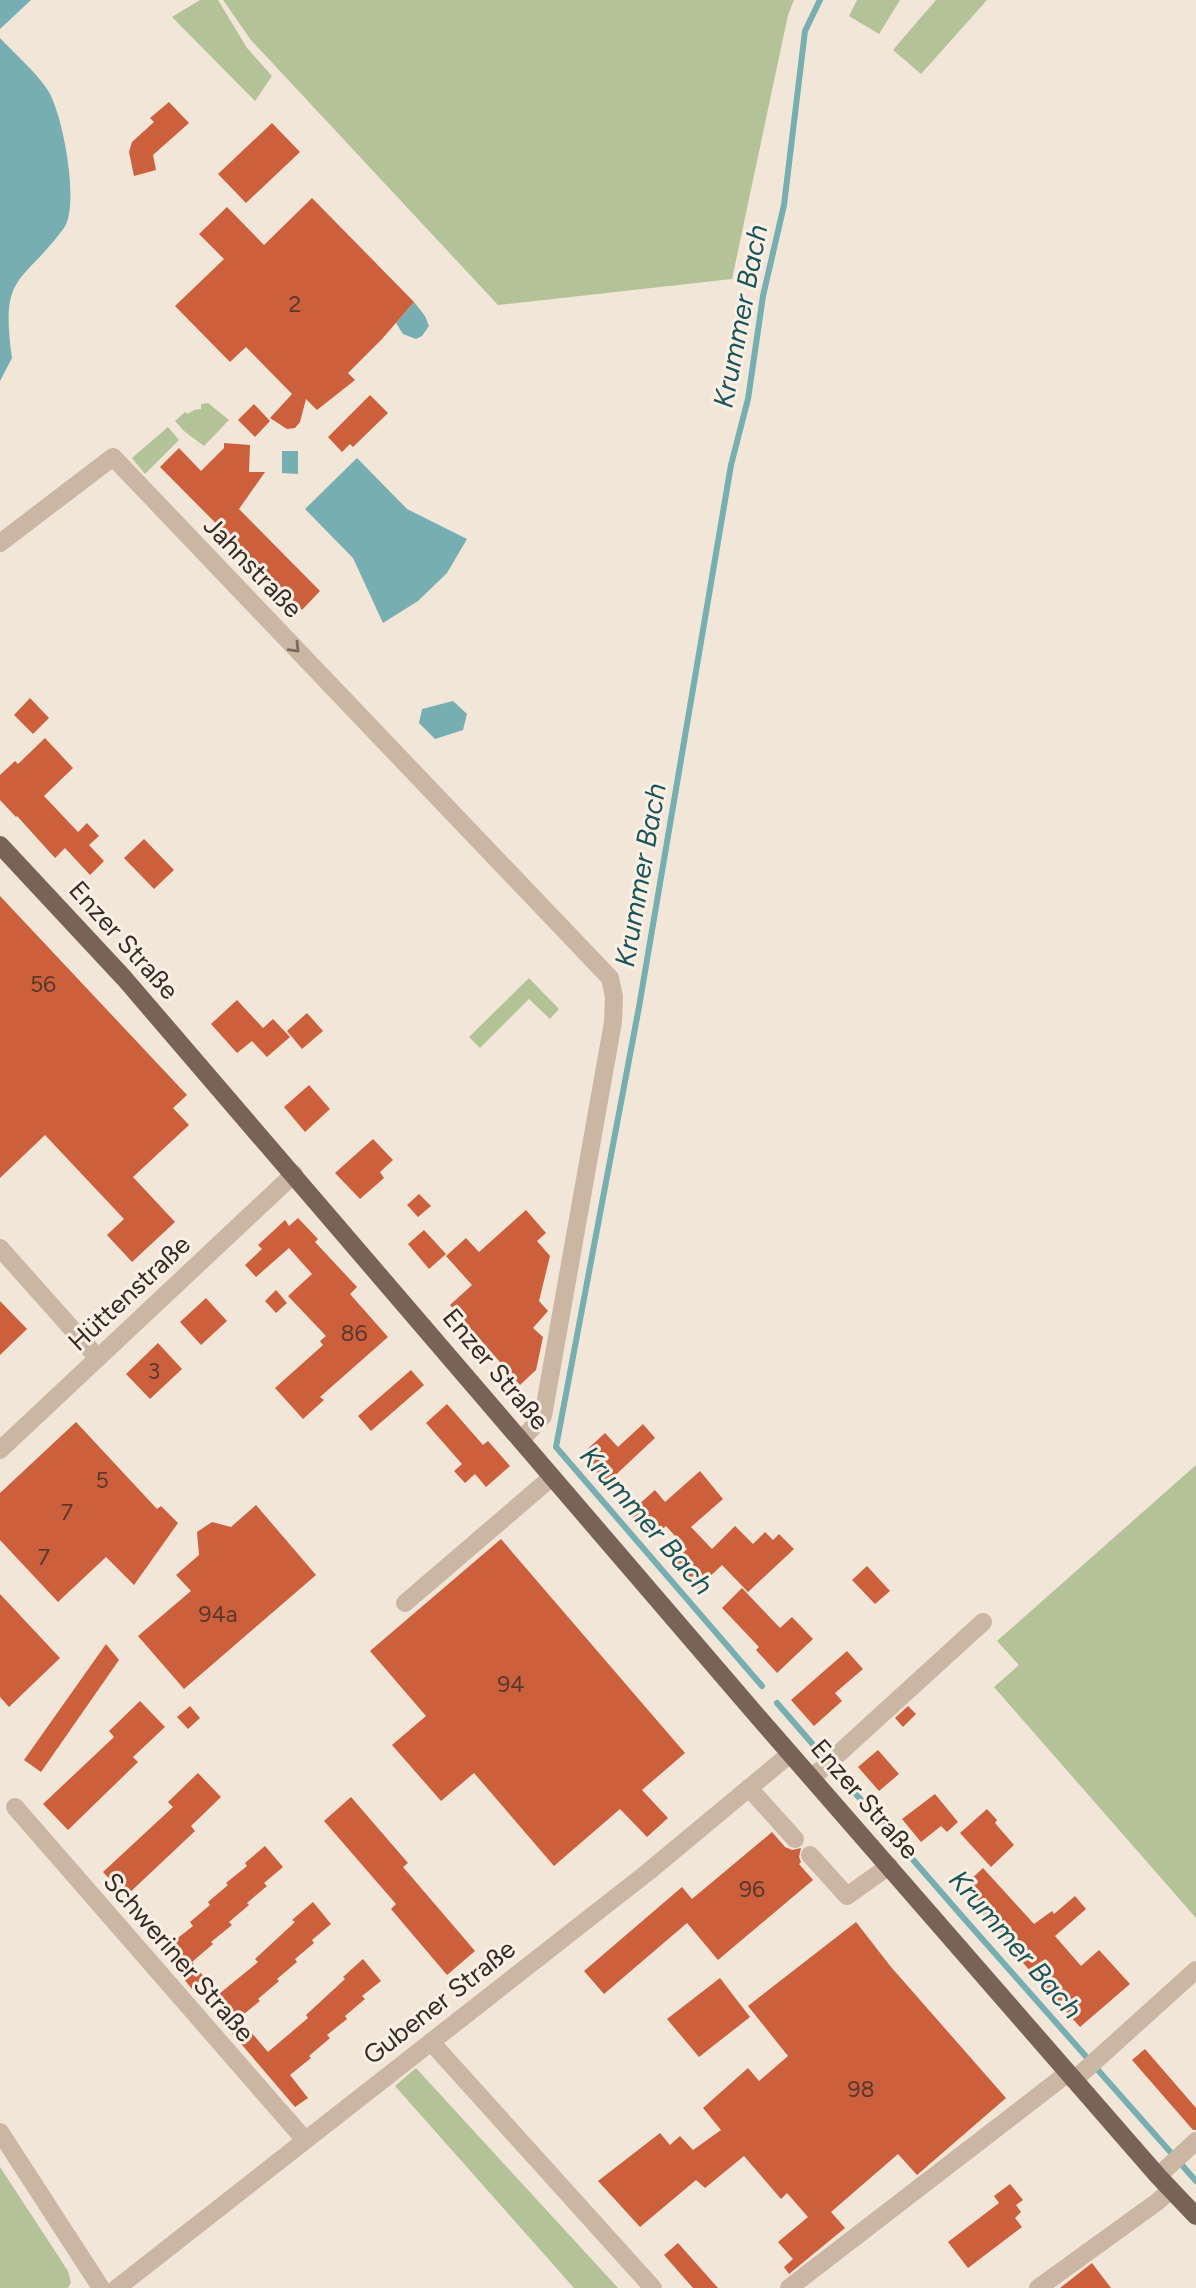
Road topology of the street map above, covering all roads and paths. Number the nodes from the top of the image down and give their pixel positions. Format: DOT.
graph roads {
  1 [pos="1,543"];
  2 [pos="0,845"];
  3 [pos="294,1174"];
  4 [pos="0,1248"];
  5 [pos="98,1358"];
  6 [pos="522,1439"];
  7 [pos="0,1450"];
  8 [pos="552,1477"];
  9 [pos="405,1603"];
  10 [pos="983,1622"];
  11 [pos="790,1754"];
  12 [pos="812,1778"];
  13 [pos="749,1788"];
  14 [pos="15,1807"];
  15 [pos="795,1839"];
  16 [pos="810,1855"];
  17 [pos="889,1866"];
  18 [pos="1196,1969"];
  19 [pos="430,2042"];
  20 [pos="1081,2070"];
  21 [pos="0,2132"];
  22 [pos="305,2140"];
  23 [pos="1196,2141"];
  24 [pos="1158,2176"];
  25 [pos="1171,2190"];
  26 [pos="1196,2216"];
  27 [pos="101,2288"];
  28 [pos="117,2288"];
  29 [pos="653,2288"];
  30 [pos="789,2288"];
  31 [pos="1038,2288"];
  1 -- 6 [label="street, Jahnstraße, one-way"];
  2 -- 3 [label="main road, Enzer Straße"];
  3 -- 5 [label="street, Hüttenstraße"];
  3 -- 6 [label="main road, Enzer Straße"];
  4 -- 5 [label="street"];
  5 -- 7 [label="street, Hüttenstraße"];
  6 -- 8 [label="main road, Enzer Straße"];
  8 -- 9 [label="street"];
  8 -- 11 [label="main road, Enzer Straße"];
  10 -- 12 [label="street"];
  11 -- 12 [label="main road, Enzer Straße"];
  11 -- 13 [label="street, Gubener Straße"];
  12 -- 17 [label="main road, Enzer Straße"];
  13 -- 15 [label="street"];
  13 -- 19 [label="street, Gubener Straße"];
  14 -- 22 [label="street, Schweriner Straße"];
  16 -- 17 [label="street"];
  17 -- 20 [label="main road, Enzer Straße"];
  18 -- 20 [label="street"];
  19 -- 22 [label="street, Gubener Straße"];
  19 -- 29 [label="street"];
  20 -- 24 [label="main road, Enzer Straße"];
  20 -- 30 [label="street"];
  21 -- 27 [label="street"];
  22 -- 28 [label="street, Gubener Straße"];
  23 -- 24 [label="street"];
  24 -- 25 [label="main road, Enzer Straße"];
  25 -- 26 [label="main road, Enzer Straße"];
  25 -- 31 [label="street"];
}
